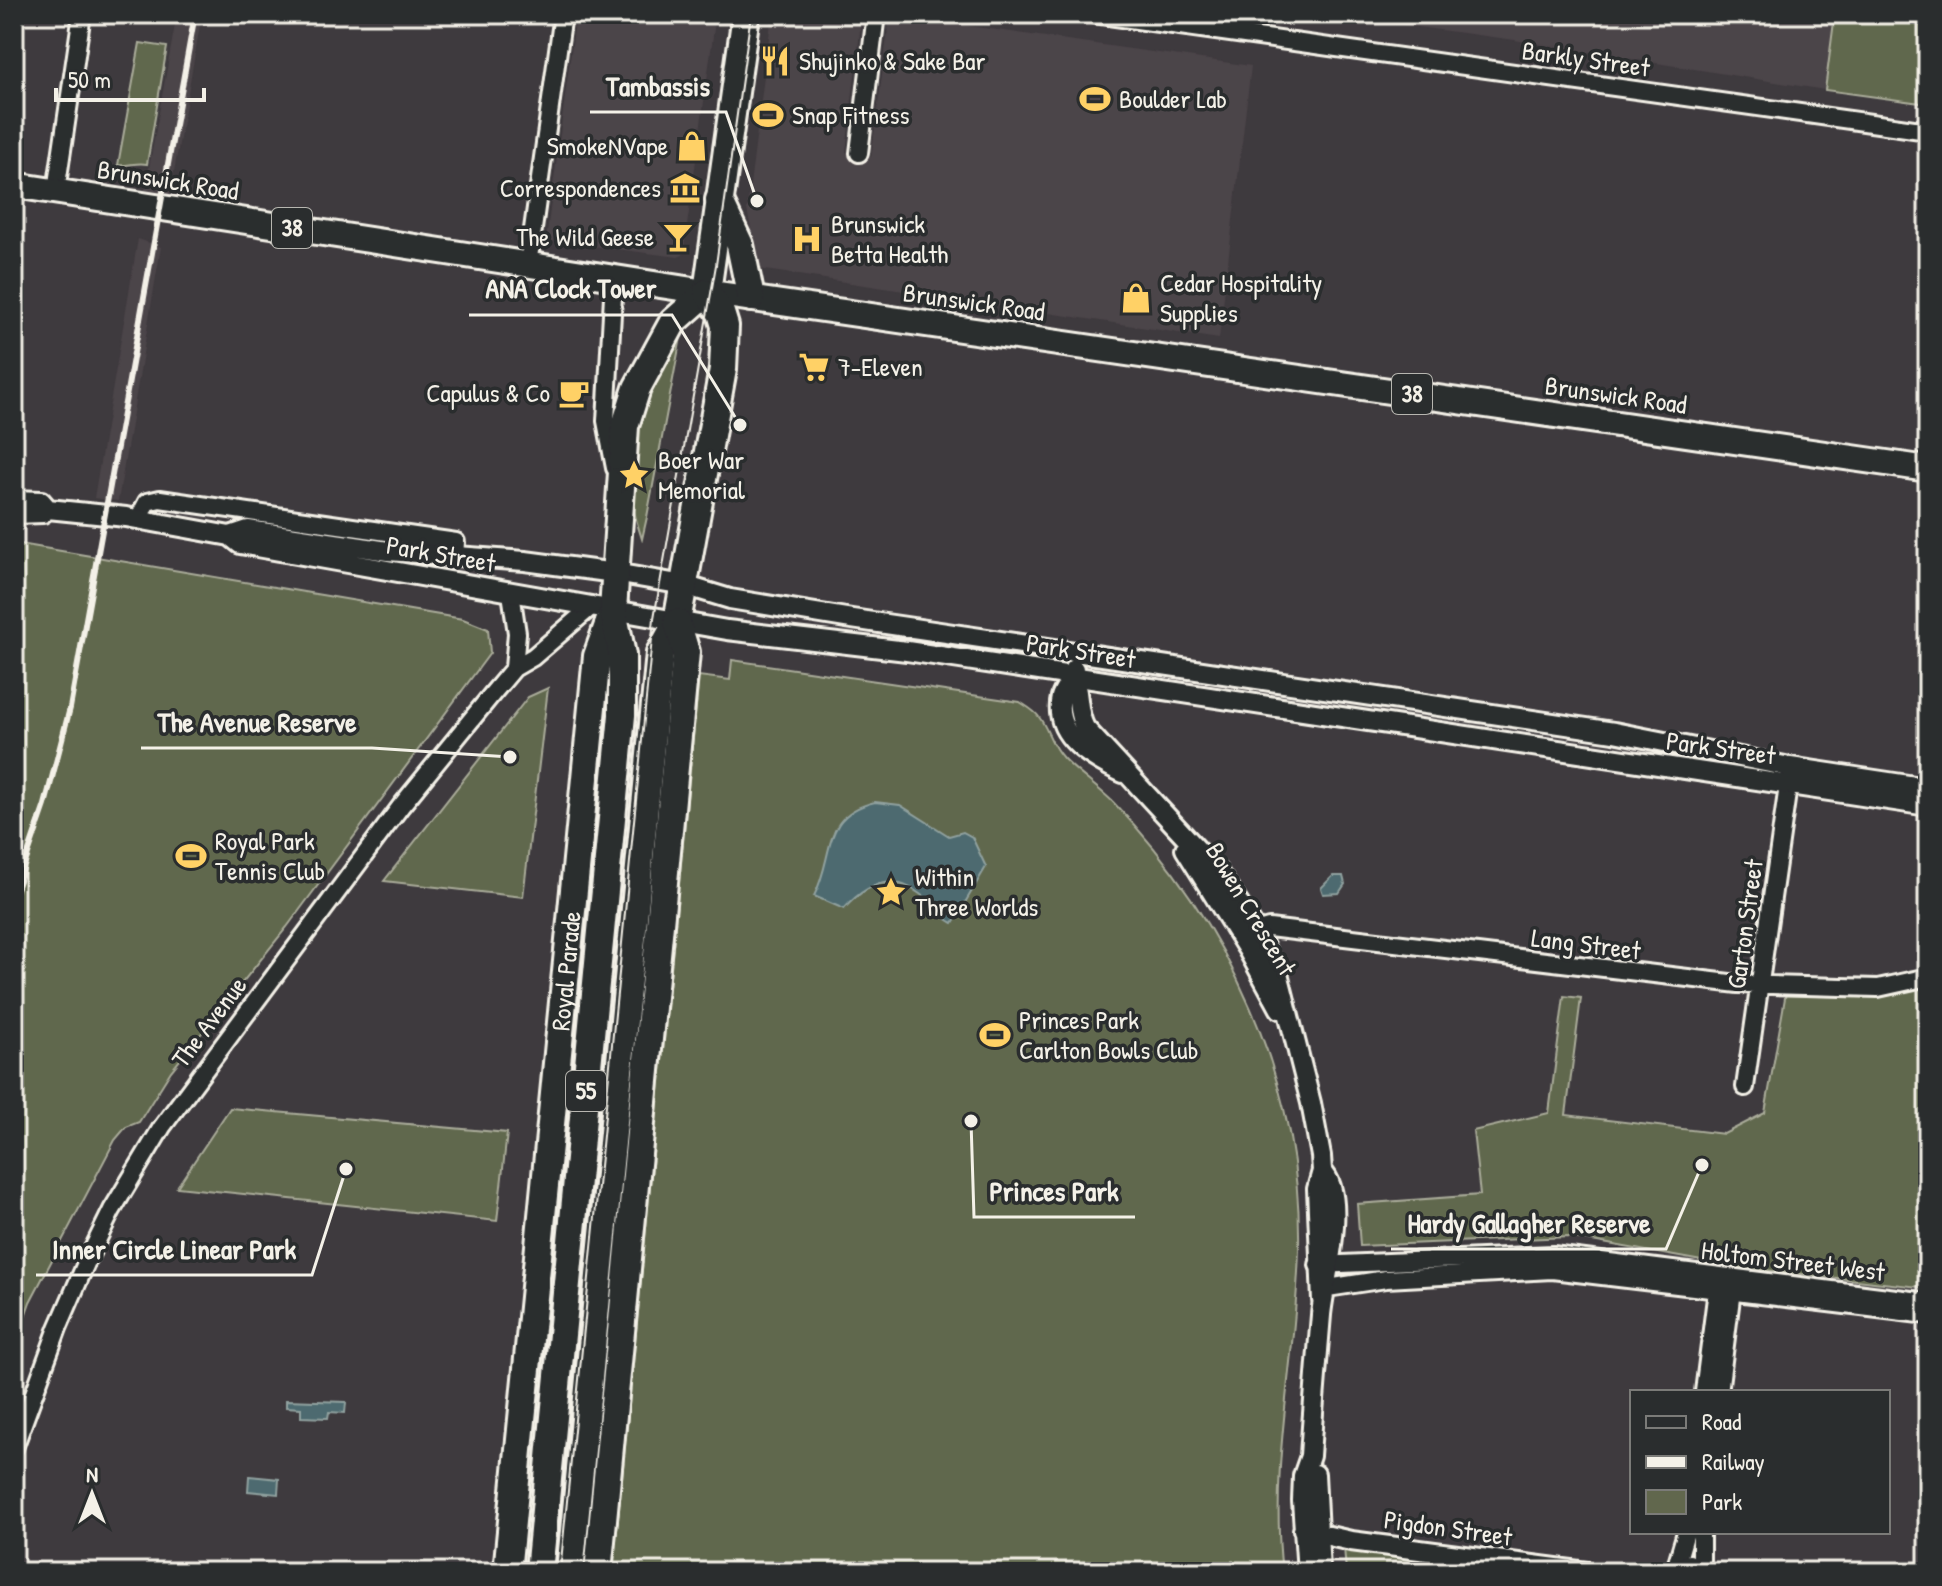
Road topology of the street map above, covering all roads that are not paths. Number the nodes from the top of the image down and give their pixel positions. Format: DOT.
graph roads {
  1 [pos="82,14"];
  2 [pos="563,14"];
  3 [pos="746,14"];
  4 [pos="876,14"];
  5 [pos="1094,14"];
  6 [pos="1928,131"];
  7 [pos="859,153"];
  8 [pos="14,185"];
  9 [pos="56,191"];
  10 [pos="719,200"];
  11 [pos="528,265"];
  12 [pos="614,278"];
  13 [pos="707,292"];
  14 [pos="751,298"];
  15 [pos="1928,469"];
  16 [pos="619,485"];
  17 [pos="14,500"];
  18 [pos="48,509"];
  19 [pos="14,514"];
  20 [pos="138,519"];
  21 [pos="230,536"];
  22 [pos="455,556"];
  23 [pos="615,573"];
  24 [pos="684,585"];
  25 [pos="511,593"];
  26 [pos="602,609"];
  27 [pos="852,619"];
  28 [pos="677,622"];
  29 [pos="911,628"];
  30 [pos="849,643"];
  31 [pos="907,651"];
  32 [pos="1077,654"];
  33 [pos="514,668"];
  34 [pos="1073,676"];
  35 [pos="1789,776"];
  36 [pos="1928,786"];
  37 [pos="1928,806"];
  38 [pos="573,898"];
  39 [pos="605,901"];
  40 [pos="1248,934"];
  41 [pos="1928,977"];
  42 [pos="1761,983"];
  43 [pos="1745,1087"];
  44 [pos="546,1170"];
  45 [pos="578,1172"];
  46 [pos="622,1175"];
  47 [pos="1324,1264"];
  48 [pos="1725,1284"];
  49 [pos="1323,1292"];
  50 [pos="1928,1302"];
  51 [pos="1928,1315"];
  52 [pos="1704,1390"];
  53 [pos="1719,1390"];
  54 [pos="587,1397"];
  55 [pos="614,1401"];
  56 [pos="14,1448"];
  57 [pos="518,1455"];
  58 [pos="550,1460"];
  59 [pos="1310,1531"];
  60 [pos="1685,1534"];
  61 [pos="1701,1534"];
  62 [pos="1500,1567"];
  63 [pos="1672,1569"];
  64 [pos="1702,1570"];
  65 [pos="507,1572"];
  66 [pos="539,1572"];
  67 [pos="570,1572"];
  68 [pos="598,1572"];
  69 [pos="1307,1572"];
  70 [pos="1320,1572"];
  71 [pos="1587,1572"];
  1 -- 9 [label="street"];
  2 -- 11 [label="street"];
  3 -- 10 [label="highway"];
  4 -- 7 [label="street"];
  5 -- 6 [label="street, Barkly Street"];
  8 -- 9 [label="main road, Brunswick Road / 38"];
  9 -- 11 [label="main road, Brunswick Road / 38"];
  10 -- 13 [label="highway"];
  10 -- 14 [label="highway"];
  11 -- 12 [label="main road, Brunswick Road / 38"];
  12 -- 13 [label="main road, Brunswick Road / 38"];
  12 -- 16 [label="street, Royal Parade"];
  13 -- 14 [label="main road, Brunswick Road / 38"];
  13 -- 16 [label="highway, Royal Parade / 55"];
  13 -- 24 [label="highway, 55"];
  14 -- 15 [label="main road, Brunswick Road / 38"];
  16 -- 23 [label="highway, Royal Parade / 55"];
  17 -- 18 [label="street, Park Street"];
  18 -- 19 [label="street, Park Street"];
  18 -- 20 [label="street, Park Street"];
  20 -- 21 [label="street, Park Street"];
  20 -- 22 [label="street, Park Street"];
  21 -- 22 [label="street, Park Street"];
  21 -- 25 [label="street, Park Street"];
  22 -- 23 [label="street, Park Street"];
  23 -- 24 [label="street, Park Street"];
  23 -- 26 [label="highway, Royal Parade / 55"];
  24 -- 27 [label="street, Park Street"];
  24 -- 28 [label="highway, 55"];
  25 -- 26 [label="street, Park Street"];
  25 -- 33 [label="street"];
  26 -- 28 [label="street, Park Street"];
  26 -- 33 [label="street, The Avenue"];
  26 -- 38 [label="highway, Royal Parade / 55"];
  26 -- 39 [label="highway, Royal Parade / 55"];
  27 -- 29 [label="street, Park Street"];
  27 -- 30 [label="street"];
  28 -- 30 [label="street, Park Street"];
  28 -- 46 [label="highway, 55"];
  29 -- 31 [label="street"];
  29 -- 32 [label="street, Park Street"];
  30 -- 31 [label="street, Park Street"];
  31 -- 34 [label="street, Park Street"];
  32 -- 34 [label="street, Bowen Crescent"];
  32 -- 35 [label="street, Park Street"];
  33 -- 56 [label="street, The Avenue"];
  34 -- 35 [label="street, Park Street"];
  34 -- 40 [label="street, Bowen Crescent"];
  35 -- 36 [label="street, Park Street"];
  35 -- 37 [label="street, Park Street"];
  35 -- 42 [label="street, Garton Street"];
  38 -- 39 [label="highway"];
  38 -- 44 [label="highway, Royal Parade / 55"];
  39 -- 45 [label="highway, Royal Parade / 55"];
  40 -- 42 [label="street, Lang Street"];
  40 -- 47 [label="street, Bowen Crescent"];
  41 -- 42 [label="street, Lang Street"];
  42 -- 43 [label="street, Garton Street"];
  44 -- 45 [label="highway"];
  44 -- 57 [label="highway, Royal Parade / 55"];
  45 -- 46 [label="highway"];
  45 -- 58 [label="highway, Royal Parade / 55"];
  46 -- 54 [label="highway, 55"];
  46 -- 55 [label="highway, 55"];
  47 -- 48 [label="street, Holtom Street West"];
  47 -- 49 [label="street, Bowen Crescent"];
  48 -- 49 [label="street, Holtom Street West"];
  48 -- 50 [label="street, Holtom Street West"];
  48 -- 51 [label="street, Holtom Street West"];
  48 -- 52 [label="street"];
  48 -- 53 [label="street"];
  49 -- 59 [label="street, Bowen Crescent"];
  54 -- 55 [label="highway"];
  54 -- 67 [label="highway, 55"];
  55 -- 68 [label="highway, 55"];
  57 -- 58 [label="highway"];
  57 -- 65 [label="highway, Royal Parade / 55"];
  58 -- 66 [label="highway, Royal Parade / 55"];
  59 -- 62 [label="street, Pigdon Street"];
  59 -- 69 [label="street, Bowen Crescent"];
  59 -- 70 [label="street, Bowen Crescent"];
  60 -- 63 [label="street"];
  61 -- 64 [label="street"];
  62 -- 71 [label="street, Pigdon Street"];
  63 -- 64 [label="street"];
}
